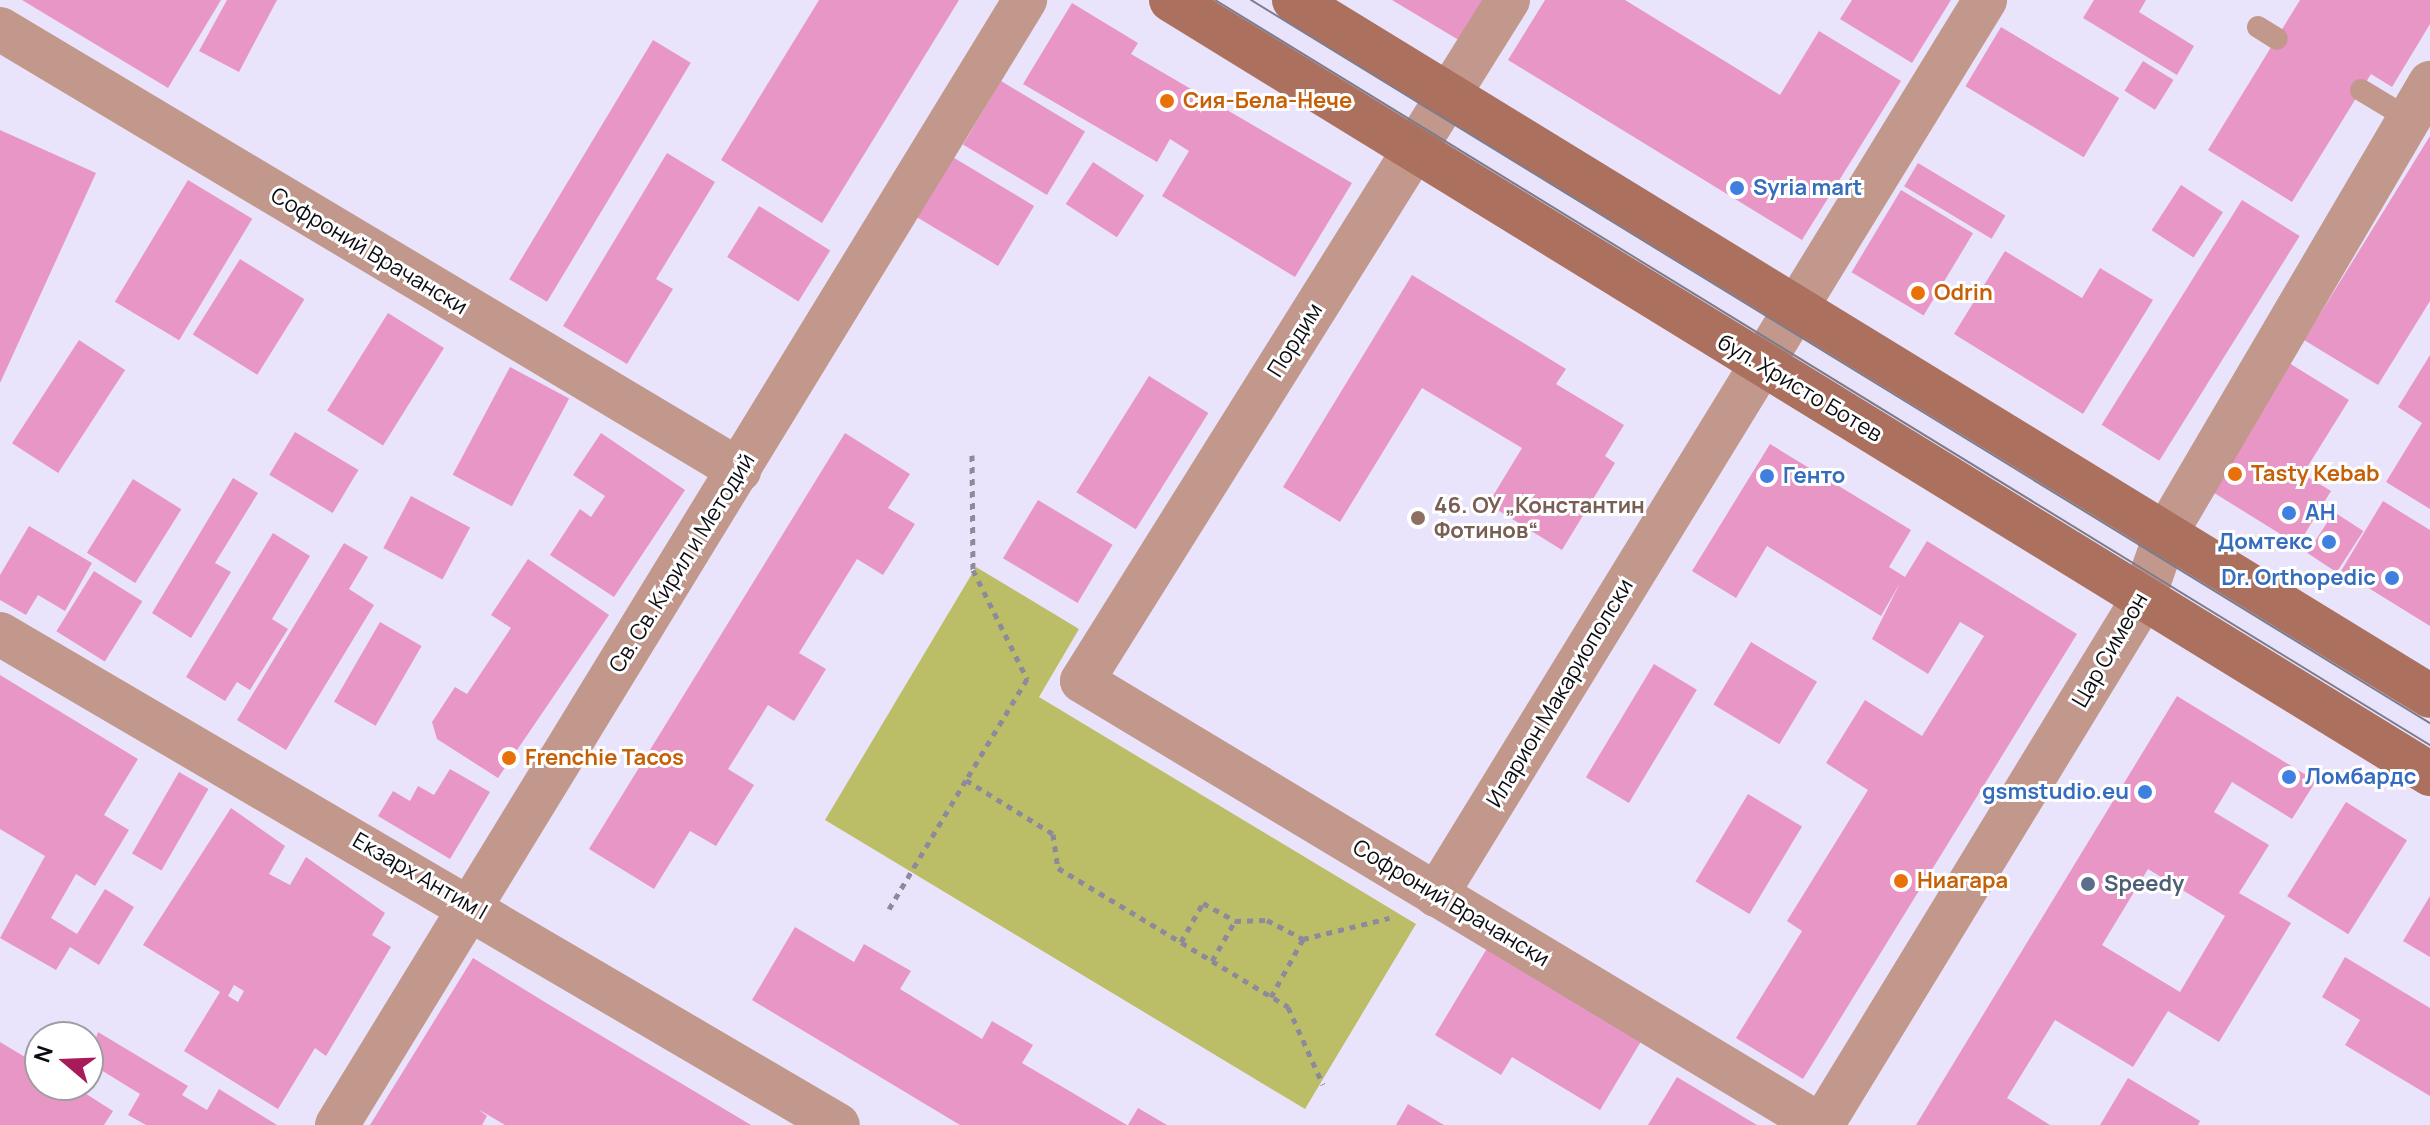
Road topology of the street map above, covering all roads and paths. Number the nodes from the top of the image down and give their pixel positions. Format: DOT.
graph roads {
  1 [pos="1025,0"];
  2 [pos="1171,0"];
  3 [pos="1294,0"];
  4 [pos="1508,0"];
  5 [pos="1985,0"];
  6 [pos="0,29"];
  7 [pos="2361,90"];
  8 [pos="1450,93"];
  9 [pos="2419,101"];
  10 [pos="1414,151"];
  11 [pos="1796,308"];
  12 [pos="1761,364"];
  13 [pos="972,455"];
  14 [pos="739,470"];
  15 [pos="2166,533"];
  16 [pos="2143,599"];
  17 [pos="0,634"];
  18 [pos="1082,681"];
  19 [pos="2430,696"];
  20 [pos="2430,774"];
  21 [pos="966,780"];
  22 [pos="1436,895"];
  23 [pos="471,905"];
  24 [pos="889,909"];
  25 [pos="1235,921"];
  26 [pos="1328,931"];
  27 [pos="1303,939"];
  28 [pos="1181,942"];
  29 [pos="1212,961"];
  30 [pos="1271,997"];
  31 [pos="1323,1085"];
  32 [pos="337,1125"];
  33 [pos="838,1125"];
  34 [pos="1821,1125"];
  1 -- 14 [label="street, Св. Св. Кирил и Методий"];
  2 -- 10 [label="main road, бул. Христо Ботев"];
  3 -- 8 [label="main road"];
  4 -- 8 [label="street, Пордим"];
  5 -- 11 [label="street, Иларион Макариополски"];
  6 -- 14 [label="street, Софроний Врачански"];
  7 -- 9 [label="lane"];
  8 -- 10 [label="street, Пордим"];
  8 -- 11 [label="main road"];
  9 -- 15 [label="street, Цар Симеон"];
  10 -- 12 [label="main road, бул. Христо Ботев"];
  10 -- 18 [label="street, Пордим"];
  11 -- 12 [label="street, Иларион Макариополски"];
  11 -- 15 [label="main road"];
  12 -- 16 [label="main road, бул. Христо Ботев"];
  12 -- 22 [label="street, Иларион Макариополски"];
  13 -- 21 [label="path"];
  14 -- 23 [label="street, Св. Св. Кирил и Методий"];
  15 -- 16 [label="street, Цар Симеон"];
  15 -- 19 [label="main road"];
  16 -- 20 [label="main road, бул. Христо Ботев"];
  16 -- 34 [label="street, Цар Симеон"];
  17 -- 23 [label="street, Екзарх Антим I"];
  18 -- 22 [label="street, Софроний Врачански"];
  21 -- 24 [label="path"];
  21 -- 28 [label="path"];
  22 -- 34 [label="street, Софроний Врачански"];
  23 -- 32 [label="street, Св. Св. Кирил и Методий"];
  23 -- 33 [label="street, Екзарх Антим I"];
  25 -- 27 [label="path"];
  25 -- 28 [label="path"];
  25 -- 29 [label="path"];
  26 -- 27 [label="path"];
  27 -- 30 [label="path"];
  28 -- 29 [label="path"];
  29 -- 30 [label="path"];
  30 -- 31 [label="path"];
}
